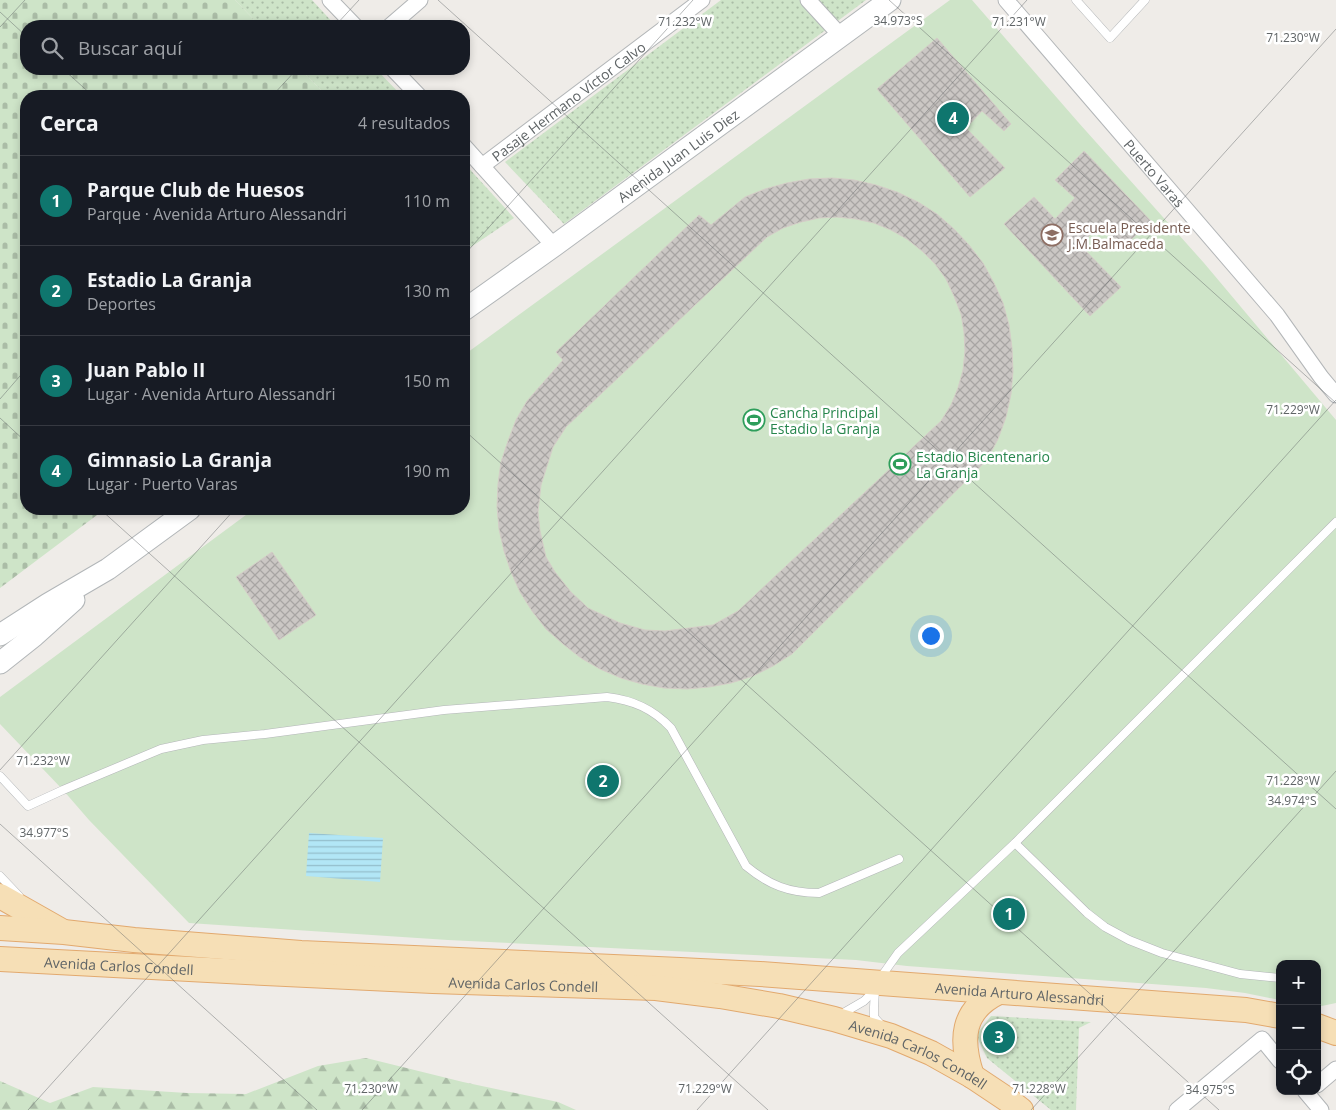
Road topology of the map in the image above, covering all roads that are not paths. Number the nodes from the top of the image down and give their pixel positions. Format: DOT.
graph roads {
  1 [pos="330,0"];
  2 [pos="420,0"];
  3 [pos="702,0"];
  4 [pos="808,0"];
  5 [pos="890,0"];
  6 [pos="1006,0"];
  7 [pos="1076,0"];
  8 [pos="1145,0"];
  9 [pos="349,20"];
  10 [pos="397,20"];
  11 [pos="841,36"];
  12 [pos="399,75"];
  13 [pos="413,90"];
  14 [pos="470,153"];
  15 [pos="482,166"];
  16 [pos="554,246"];
  17 [pos="470,306"];
  18 [pos="1336,395"];
  19 [pos="182,515"];
  20 [pos="1336,522"];
  21 [pos="108,569"];
  22 [pos="0,635"];
  23 [pos="0,663"];
  24 [pos="0,776"];
  25 [pos="1015,843"];
  26 [pos="899,859"];
  27 [pos="0,876"];
  28 [pos="0,896"];
  29 [pos="41,919"];
  30 [pos="0,928"];
  31 [pos="64,932"];
  32 [pos="3,958"];
  33 [pos="760,974"];
  34 [pos="1276,978"];
  35 [pos="875,987"];
  36 [pos="999,992"];
  37 [pos="1276,1015"];
  38 [pos="834,1019"];
  39 [pos="1321,1027"];
  40 [pos="1336,1033"];
  41 [pos="891,1036"];
  42 [pos="1276,1056"];
  43 [pos="1336,1069"];
  44 [pos="972,1076"];
  45 [pos="1321,1081"];
  46 [pos="1313,1095"];
  47 [pos="1021,1110"];
  48 [pos="1177,1110"];
  49 [pos="1321,1110"];
  1 -- 9 [label="street"];
  2 -- 10 [label="street"];
  3 -- 15 [label="street, Pasaje Hermano Víctor Calvo"];
  4 -- 11 [label="street"];
  5 -- 11 [label="main road, Avenida Juan Luis Diez"];
  6 -- 18 [label="street, Puerto Varas"];
  7 -- 8 [label="lane"];
  11 -- 16 [label="main road, Avenida Juan Luis Diez"];
  12 -- 13 [label="street"];
  14 -- 15 [label="street"];
  15 -- 16 [label="street"];
  16 -- 17 [label="main road, Avenida Juan Luis Diez"];
  19 -- 21 [label="main road"];
  20 -- 25 [label="lane"];
  21 -- 22 [label="main road"];
  21 -- 23 [label="main road"];
  24 -- 26 [label="lane"];
  25 -- 34 [label="lane"];
  25 -- 35 [label="lane"];
  27 -- 29 [label="lane"];
  28 -- 29 [label="main road"];
  29 -- 31 [label="main road"];
  30 -- 31 [label="main road, Avenida Carlos Condell"];
  31 -- 33 [label="main road, Avenida Carlos Condell"];
  32 -- 38 [label="main road, Avenida Carlos Condell"];
  33 -- 35 [label="main road, Avenida Arturo Alessandri"];
  35 -- 36 [label="main road, Avenida Arturo Alessandri"];
  35 -- 38 [label="lane"];
  35 -- 41 [label="lane"];
  36 -- 37 [label="main road, Avenida Arturo Alessandri"];
  36 -- 44 [label="main road"];
  38 -- 41 [label="main road, Avenida Carlos Condell"];
  39 -- 40 [label="main road"];
  41 -- 44 [label="main road, Avenida Carlos Condell"];
  42 -- 48 [label="street"];
  43 -- 45 [label="street"];
  44 -- 47 [label="main road, Avenida Carlos Condell"];
  46 -- 49 [label="street"];
}
